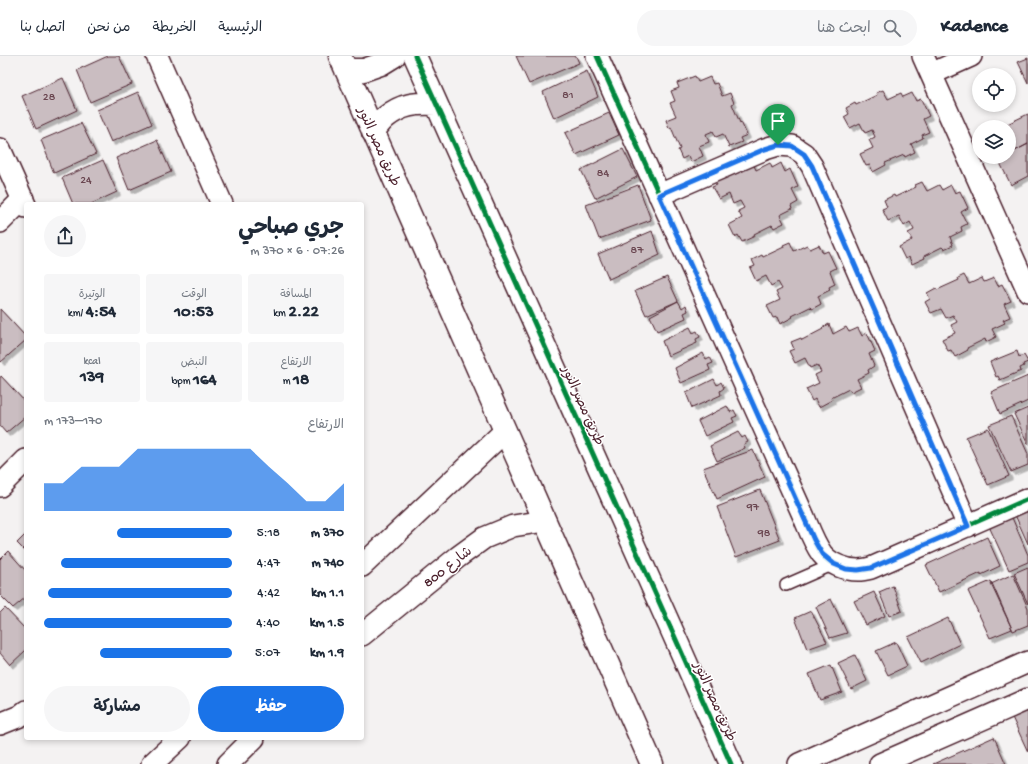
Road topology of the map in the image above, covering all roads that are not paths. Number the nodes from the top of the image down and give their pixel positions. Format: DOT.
graph roads {
  1 [pos="158,56"];
  2 [pos="394,56"];
  3 [pos="415,56"];
  4 [pos="971,56"];
  5 [pos="603,58"];
  6 [pos="343,63"];
  7 [pos="927,65"];
  8 [pos="436,104"];
  9 [pos="373,132"];
  10 [pos="0,149"];
  11 [pos="659,195"];
  12 [pos="221,202"];
  13 [pos="24,203"];
  14 [pos="0,222"];
  15 [pos="1028,292"];
  16 [pos="505,431"];
  17 [pos="24,462"];
  18 [pos="0,486"];
  19 [pos="1028,499"];
  20 [pos="545,521"];
  21 [pos="968,526"];
  22 [pos="364,564"];
  23 [pos="834,564"];
  24 [pos="786,585"];
  25 [pos="364,633"];
  26 [pos="1028,662"];
  27 [pos="1005,673"];
  28 [pos="1023,702"];
  29 [pos="24,713"];
  30 [pos="0,724"];
  31 [pos="178,740"];
  32 [pos="252,740"];
  33 [pos="152,764"];
  34 [pos="228,764"];
  35 [pos="652,764"];
  36 [pos="731,764"];
  37 [pos="799,764"];
  38 [pos="880,764"];
  1 -- 12 [label="street"];
  2 -- 6 [label="street"];
  3 -- 8 [label="street, طريق مصر النور"];
  4 -- 7 [label="street"];
  5 -- 11 [label="street"];
  6 -- 9 [label="street, طريق مصر النور"];
  7 -- 15 [label="street"];
  8 -- 9 [label="street"];
  8 -- 36 [label="street, طريق مصر النور"];
  9 -- 16 [label="street, طريق مصر النور"];
  10 -- 13 [label="street"];
  11 -- 21 [label="street"];
  11 -- 23 [label="street"];
  13 -- 14 [label="street"];
  16 -- 20 [label="street, طريق مصر النور"];
  16 -- 22 [label="street"];
  17 -- 18 [label="street"];
  19 -- 21 [label="street"];
  20 -- 25 [label="street, شارع 800"];
  20 -- 35 [label="street, طريق مصر النور"];
  21 -- 23 [label="street"];
  23 -- 24 [label="lane"];
  26 -- 27 [label="street"];
  27 -- 28 [label="street"];
  27 -- 37 [label="street"];
  28 -- 38 [label="street"];
  29 -- 30 [label="street"];
  31 -- 33 [label="street"];
  32 -- 34 [label="street"];
}
